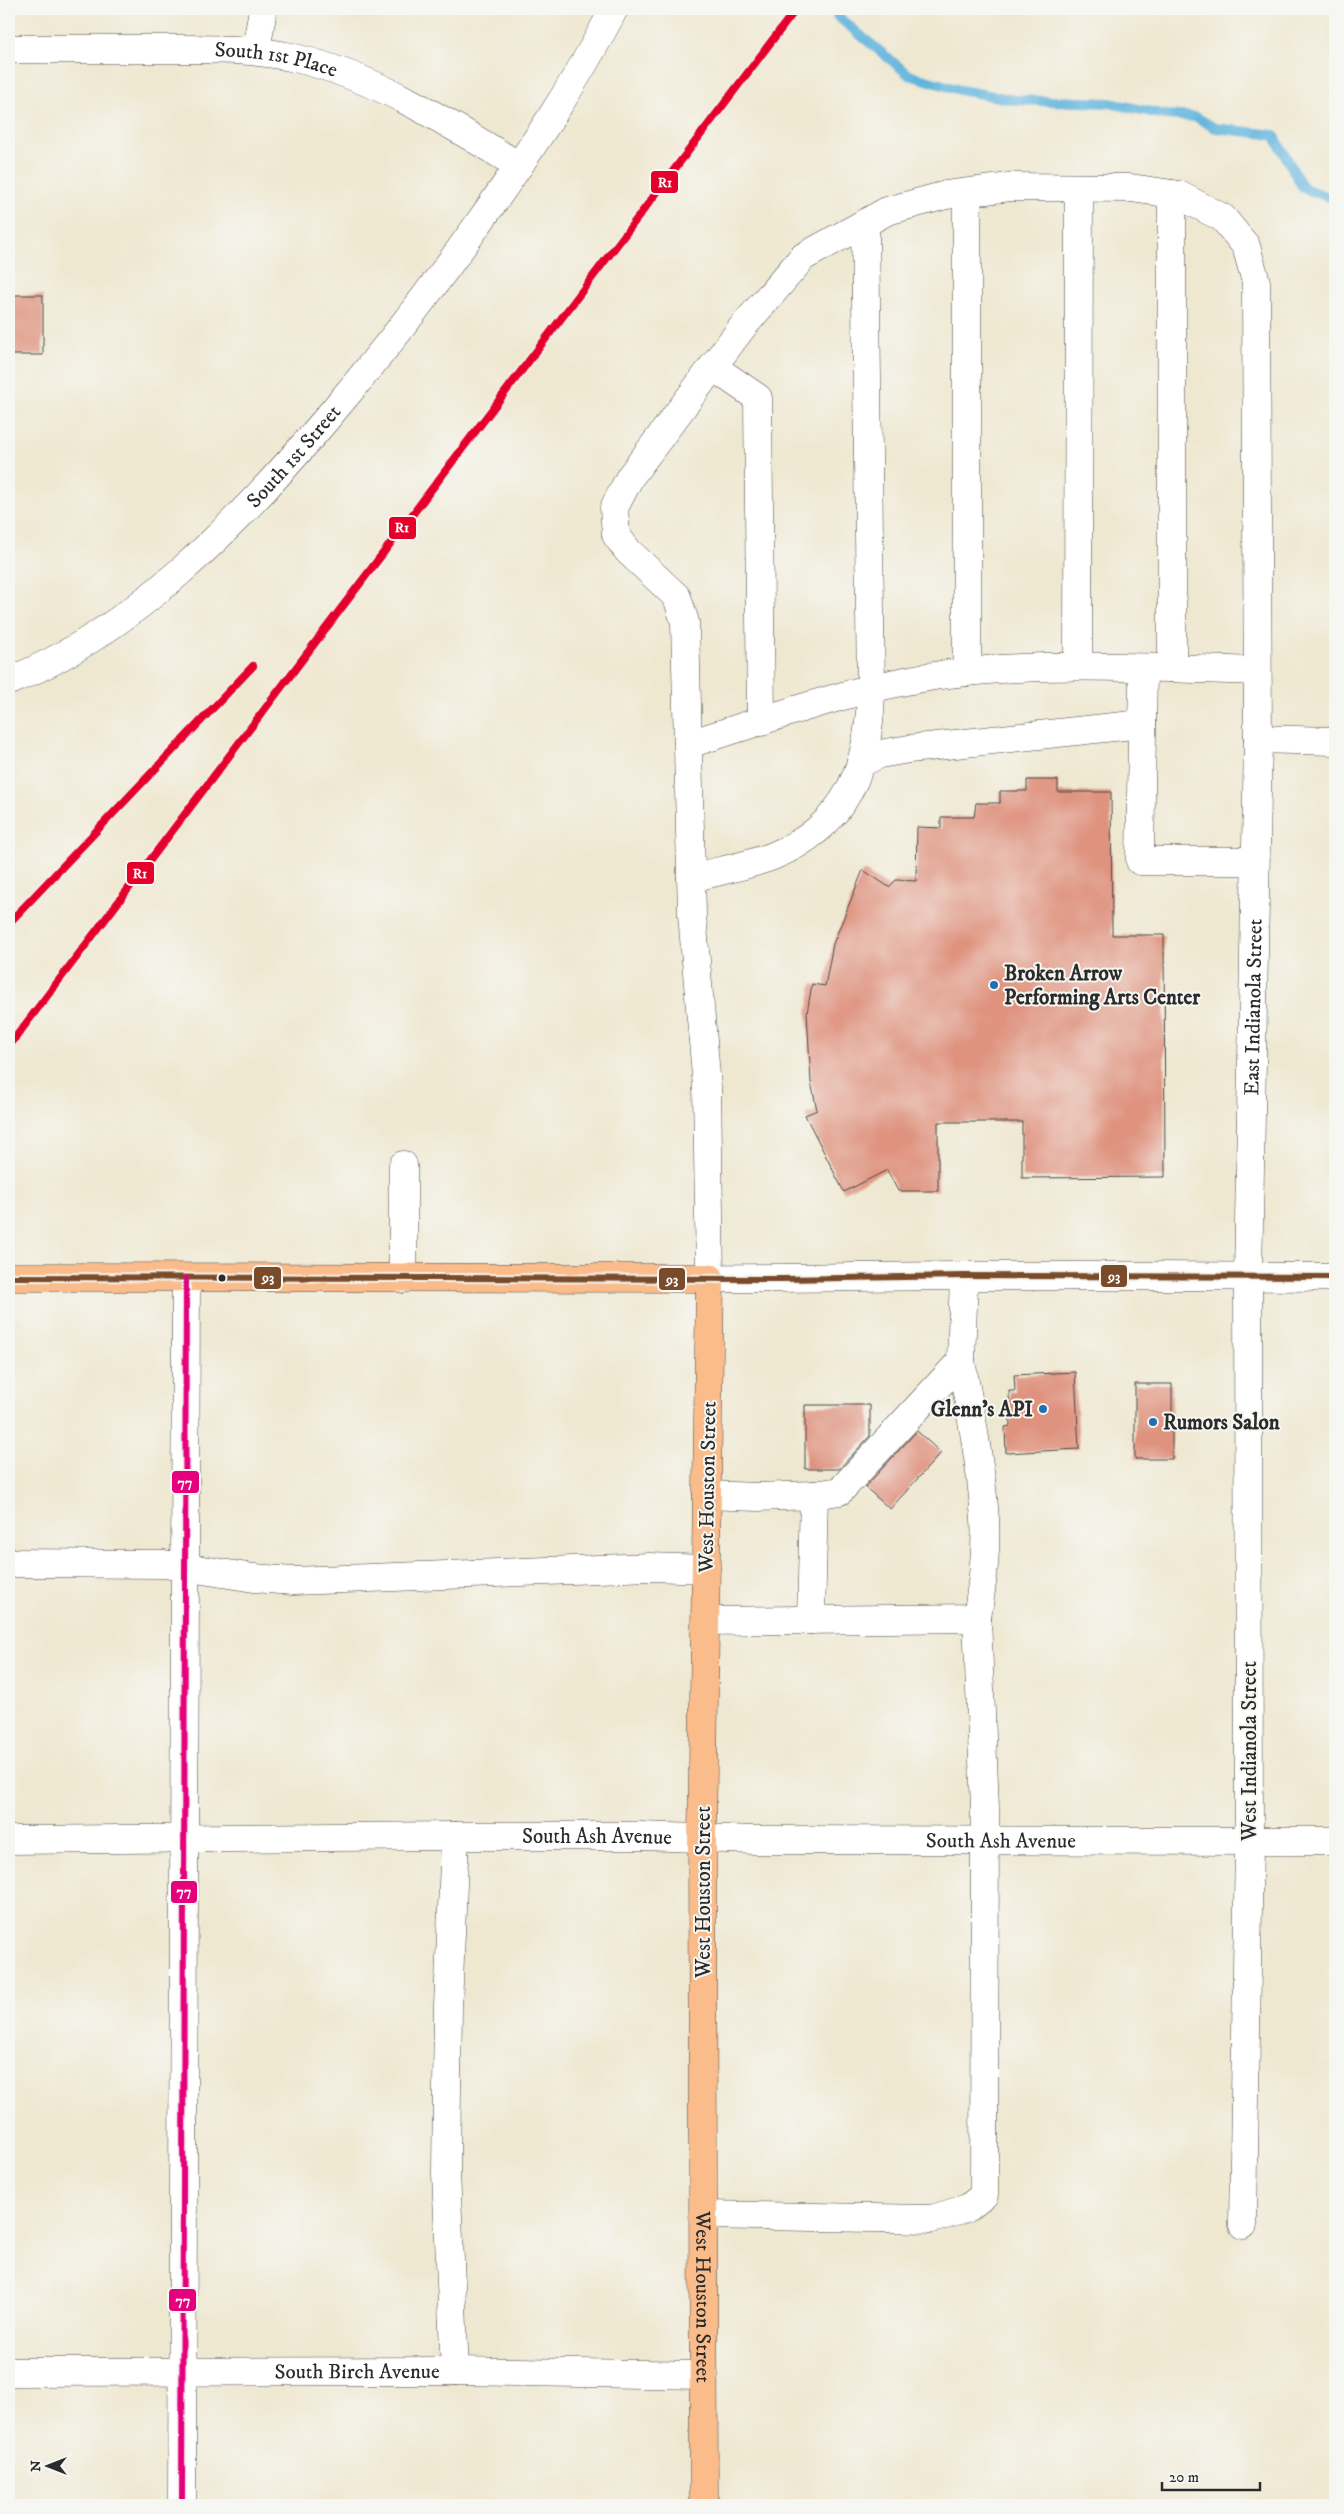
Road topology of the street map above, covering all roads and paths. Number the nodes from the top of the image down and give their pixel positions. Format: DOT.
graph roads {
  1 [pos="263,9"];
  2 [pos="614,9"];
  3 [pos="9,49"];
  4 [pos="256,51"];
  5 [pos="519,166"];
  6 [pos="1079,188"];
  7 [pos="967,193"];
  8 [pos="1172,194"];
  9 [pos="865,223"];
  10 [pos="713,367"];
  11 [pos="1078,666"];
  12 [pos="1143,668"];
  13 [pos="1172,668"];
  14 [pos="1257,671"];
  15 [pos="967,672"];
  16 [pos="9,681"];
  17 [pos="872,690"];
  18 [pos="761,722"];
  19 [pos="1142,724"];
  20 [pos="1258,739"];
  21 [pos="1335,741"];
  22 [pos="689,744"];
  23 [pos="861,763"];
  24 [pos="1254,861"];
  25 [pos="691,878"];
  26 [pos="404,1165"];
  27 [pos="964,1276"];
  28 [pos="1248,1276"];
  29 [pos="9,1277"];
  30 [pos="1335,1277"];
  31 [pos="186,1278"];
  32 [pos="710,1278"];
  33 [pos="403,1279"];
  34 [pos="961,1361"];
  35 [pos="707,1495"];
  36 [pos="814,1496"];
  37 [pos="9,1564"];
  38 [pos="184,1567"];
  39 [pos="706,1569"];
  40 [pos="978,1618"];
  41 [pos="811,1620"];
  42 [pos="706,1621"];
  43 [pos="455,1836"];
  44 [pos="702,1838"];
  45 [pos="185,1839"];
  46 [pos="9,1840"];
  47 [pos="985,1842"];
  48 [pos="1249,1842"];
  49 [pos="1335,1842"];
  50 [pos="705,2215"];
  51 [pos="1243,2225"];
  52 [pos="455,2371"];
  53 [pos="9,2372"];
  54 [pos="182,2373"];
  55 [pos="704,2375"];
  56 [pos="182,2505"];
  57 [pos="704,2505"];
  1 -- 4 [label="street"];
  2 -- 5 [label="street, South 1st Street"];
  3 -- 4 [label="street, South 1st Place"];
  4 -- 5 [label="street, South 1st Place"];
  5 -- 16 [label="street, South 1st Street"];
  6 -- 7 [label="street, East Indianola Street"];
  6 -- 8 [label="street, East Indianola Street"];
  6 -- 11 [label="street"];
  7 -- 9 [label="street, East Indianola Street"];
  7 -- 15 [label="street"];
  8 -- 13 [label="street"];
  8 -- 14 [label="street, East Indianola Street"];
  9 -- 10 [label="street, East Indianola Street"];
  9 -- 17 [label="street"];
  10 -- 18 [label="street"];
  10 -- 22 [label="street, East Indianola Street"];
  11 -- 12 [label="street"];
  11 -- 15 [label="street"];
  12 -- 13 [label="street"];
  12 -- 19 [label="street"];
  13 -- 14 [label="street"];
  14 -- 20 [label="street, East Indianola Street"];
  15 -- 17 [label="street"];
  17 -- 18 [label="street"];
  17 -- 23 [label="street"];
  18 -- 22 [label="street"];
  19 -- 23 [label="street"];
  19 -- 24 [label="street"];
  20 -- 21 [label="street"];
  20 -- 24 [label="street, East Indianola Street"];
  22 -- 25 [label="street, East Indianola Street"];
  23 -- 25 [label="street"];
  24 -- 28 [label="street, East Indianola Street"];
  25 -- 32 [label="street, East Indianola Street"];
  26 -- 33 [label="street"];
  27 -- 28 [label="street"];
  27 -- 32 [label="street"];
  27 -- 34 [label="street"];
  28 -- 30 [label="street"];
  28 -- 48 [label="street, West Indianola Street"];
  29 -- 31 [label="main road"];
  31 -- 33 [label="main road"];
  31 -- 38 [label="street"];
  32 -- 33 [label="main road"];
  32 -- 35 [label="main road, West Houston Street"];
  34 -- 36 [label="street"];
  34 -- 40 [label="street"];
  35 -- 36 [label="street"];
  35 -- 39 [label="main road, West Houston Street"];
  36 -- 41 [label="street"];
  37 -- 38 [label="street"];
  38 -- 39 [label="street"];
  38 -- 45 [label="street"];
  39 -- 42 [label="main road, West Houston Street"];
  40 -- 41 [label="street"];
  40 -- 47 [label="street"];
  41 -- 42 [label="street"];
  42 -- 44 [label="main road, West Houston Street"];
  43 -- 44 [label="street, South Ash Avenue"];
  43 -- 45 [label="street, South Ash Avenue"];
  43 -- 52 [label="street"];
  44 -- 47 [label="street, South Ash Avenue"];
  44 -- 50 [label="main road, West Houston Street"];
  45 -- 46 [label="street, South Ash Avenue"];
  45 -- 54 [label="street"];
  47 -- 48 [label="street, South Ash Avenue"];
  47 -- 50 [label="street"];
  48 -- 49 [label="street, South Ash Avenue"];
  48 -- 51 [label="street, West Indianola Street"];
  50 -- 55 [label="main road, West Houston Street"];
  52 -- 54 [label="street, South Birch Avenue"];
  52 -- 55 [label="street, South Birch Avenue"];
  53 -- 54 [label="street, South Birch Avenue"];
  54 -- 56 [label="street"];
  55 -- 57 [label="main road, West Houston Street"];
}
